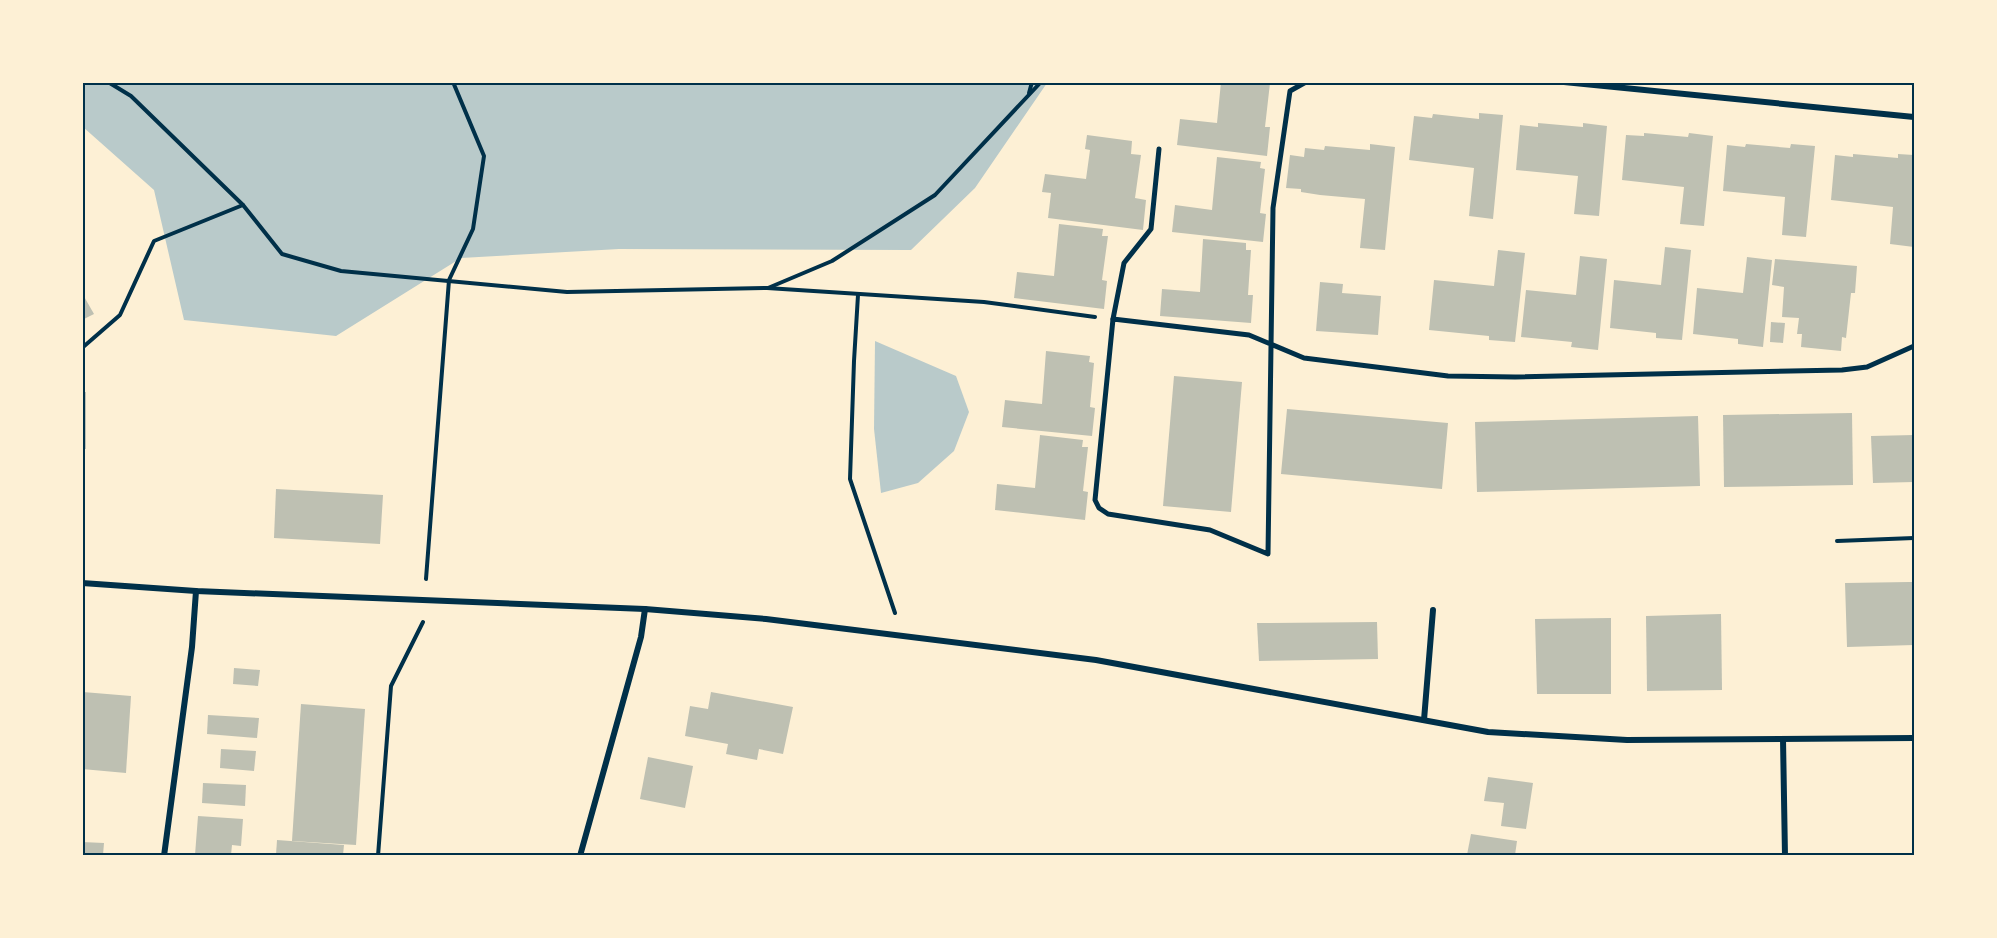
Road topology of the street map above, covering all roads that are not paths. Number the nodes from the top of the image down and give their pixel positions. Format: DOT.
graph roads {
  1 [pos="1306,82"];
  2 [pos="1564,82"];
  3 [pos="1914,117"];
  4 [pos="1159,148"];
  5 [pos="1113,319"];
  6 [pos="1271,343"];
  7 [pos="1914,346"];
  8 [pos="82,583"];
  9 [pos="196,591"];
  10 [pos="645,609"];
  11 [pos="1433,610"];
  12 [pos="1424,720"];
  13 [pos="1914,738"];
  14 [pos="1783,739"];
  15 [pos="164,855"];
  16 [pos="580,855"];
  17 [pos="1785,855"];
  1 -- 6 [label="street"];
  2 -- 3 [label="street"];
  4 -- 5 [label="street"];
  5 -- 6 [label="street"];
  5 -- 6 [label="street"];
  6 -- 7 [label="street"];
  8 -- 9 [label="street"];
  9 -- 10 [label="street"];
  9 -- 15 [label="street"];
  10 -- 12 [label="street"];
  10 -- 16 [label="street"];
  11 -- 12 [label="street"];
  12 -- 14 [label="street"];
  13 -- 14 [label="street"];
  14 -- 17 [label="street"];
}
